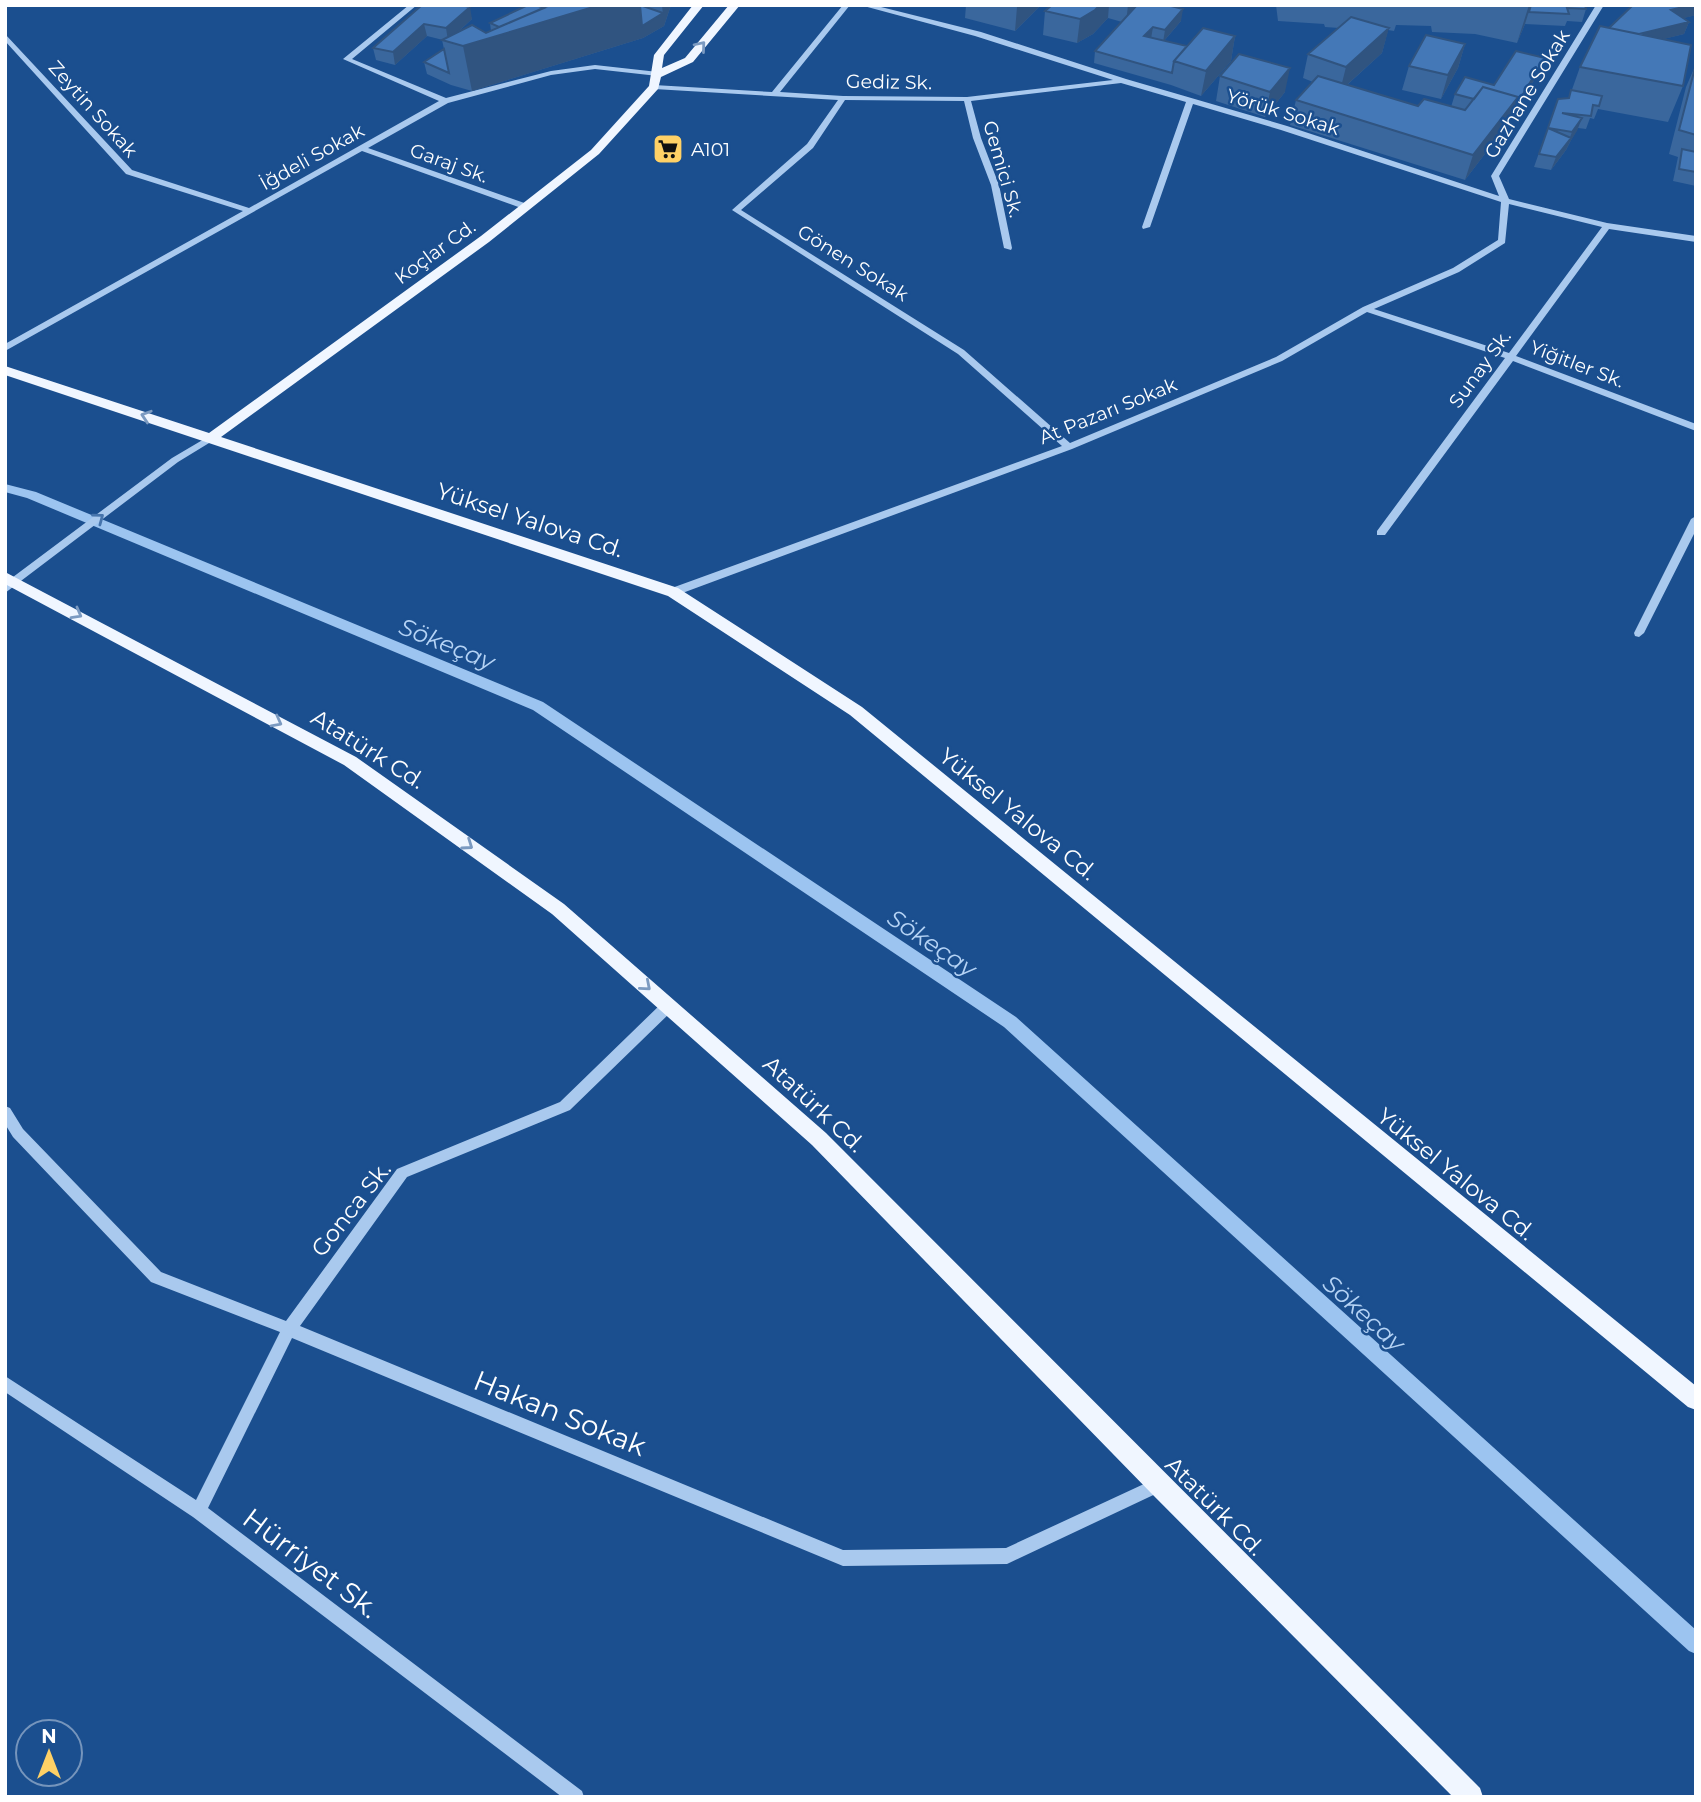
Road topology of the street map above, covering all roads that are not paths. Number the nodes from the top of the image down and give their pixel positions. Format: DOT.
graph roads {
  1 [pos="414,5"];
  2 [pos="699,5"];
  3 [pos="735,5"];
  4 [pos="847,5"];
  5 [pos="863,5"];
  6 [pos="1600,5"];
  7 [pos="5,36"];
  8 [pos="658,74"];
  9 [pos="1123,81"];
  10 [pos="654,87"];
  11 [pos="775,93"];
  12 [pos="843,98"];
  13 [pos="967,99"];
  14 [pos="1190,101"];
  15 [pos="445,102"];
  16 [pos="361,148"];
  17 [pos="1505,201"];
  18 [pos="527,207"];
  19 [pos="248,210"];
  20 [pos="1607,226"];
  21 [pos="1146,227"];
  22 [pos="1696,239"];
  23 [pos="1008,248"];
  24 [pos="1366,309"];
  25 [pos="5,348"];
  26 [pos="1510,357"];
  27 [pos="5,370"];
  28 [pos="1696,428"];
  29 [pos="211,438"];
  30 [pos="1069,447"];
  31 [pos="1696,519"];
  32 [pos="1381,533"];
  33 [pos="9,583"];
  34 [pos="673,592"];
  35 [pos="1639,633"];
  36 [pos="668,1006"];
  37 [pos="5,1112"];
  38 [pos="289,1329"];
  39 [pos="5,1383"];
  40 [pos="1696,1400"];
  41 [pos="1159,1485"];
  42 [pos="199,1511"];
  43 [pos="576,1797"];
  44 [pos="1471,1797"];
  1 -- 15 [label="street"];
  2 -- 8 [label="main road, Koçlar Cd."];
  8 -- 3 [label="main road, one-way"];
  4 -- 11 [label="street"];
  5 -- 9 [label="street, Yörük Sokak"];
  6 -- 17 [label="street, Gazhane Sokak"];
  7 -- 19 [label="street, Zeytin Sokak"];
  8 -- 10 [label="main road, Koçlar Cd."];
  8 -- 15 [label="street, İğdeli Sokak"];
  9 -- 13 [label="street, Gediz Sk."];
  9 -- 14 [label="street, Yörük Sokak"];
  10 -- 11 [label="street, Gediz Sk."];
  10 -- 18 [label="main road, Koçlar Cd."];
  11 -- 12 [label="street, Gediz Sk."];
  12 -- 13 [label="street, Gediz Sk."];
  12 -- 30 [label="street, Gönen Sokak"];
  13 -- 23 [label="street, Gemici Sk."];
  14 -- 17 [label="street, Yörük Sokak"];
  14 -- 21 [label="street"];
  15 -- 16 [label="street, İğdeli Sokak"];
  16 -- 18 [label="street, Garaj Sk."];
  16 -- 19 [label="street, İğdeli Sokak"];
  17 -- 20 [label="street, Yörük Sokak"];
  17 -- 24 [label="street, At Pazarı Sokak"];
  18 -- 29 [label="main road, Koçlar Cd."];
  19 -- 25 [label="street, İğdeli Sokak"];
  20 -- 22 [label="street, Yörük Sokak"];
  20 -- 26 [label="street, Sunay Sk."];
  24 -- 26 [label="street, Yiğitler Sk."];
  24 -- 30 [label="street, At Pazarı Sokak"];
  26 -- 28 [label="street, Yiğitler Sk."];
  26 -- 32 [label="street, Sunay Sk."];
  29 -- 27 [label="main road, Yüksel Yalova Cd., one-way"];
  33 -- 29 [label="street, one-way"];
  29 -- 34 [label="main road, Yüksel Yalova Cd."];
  30 -- 34 [label="street, At Pazarı Sokak"];
  31 -- 35 [label="street"];
  33 -- 36 [label="main road, Atatürk Cd., one-way"];
  34 -- 40 [label="main road, Yüksel Yalova Cd."];
  36 -- 38 [label="street, Gonca Sk."];
  36 -- 41 [label="main road, Atatürk Cd."];
  37 -- 38 [label="street, Hakan Sokak"];
  38 -- 41 [label="street, Hakan Sokak"];
  38 -- 42 [label="street, Gonca Sk."];
  39 -- 42 [label="street, Hürriyet Sk."];
  41 -- 44 [label="main road, Atatürk Cd."];
  42 -- 43 [label="street, Hürriyet Sk."];
}
